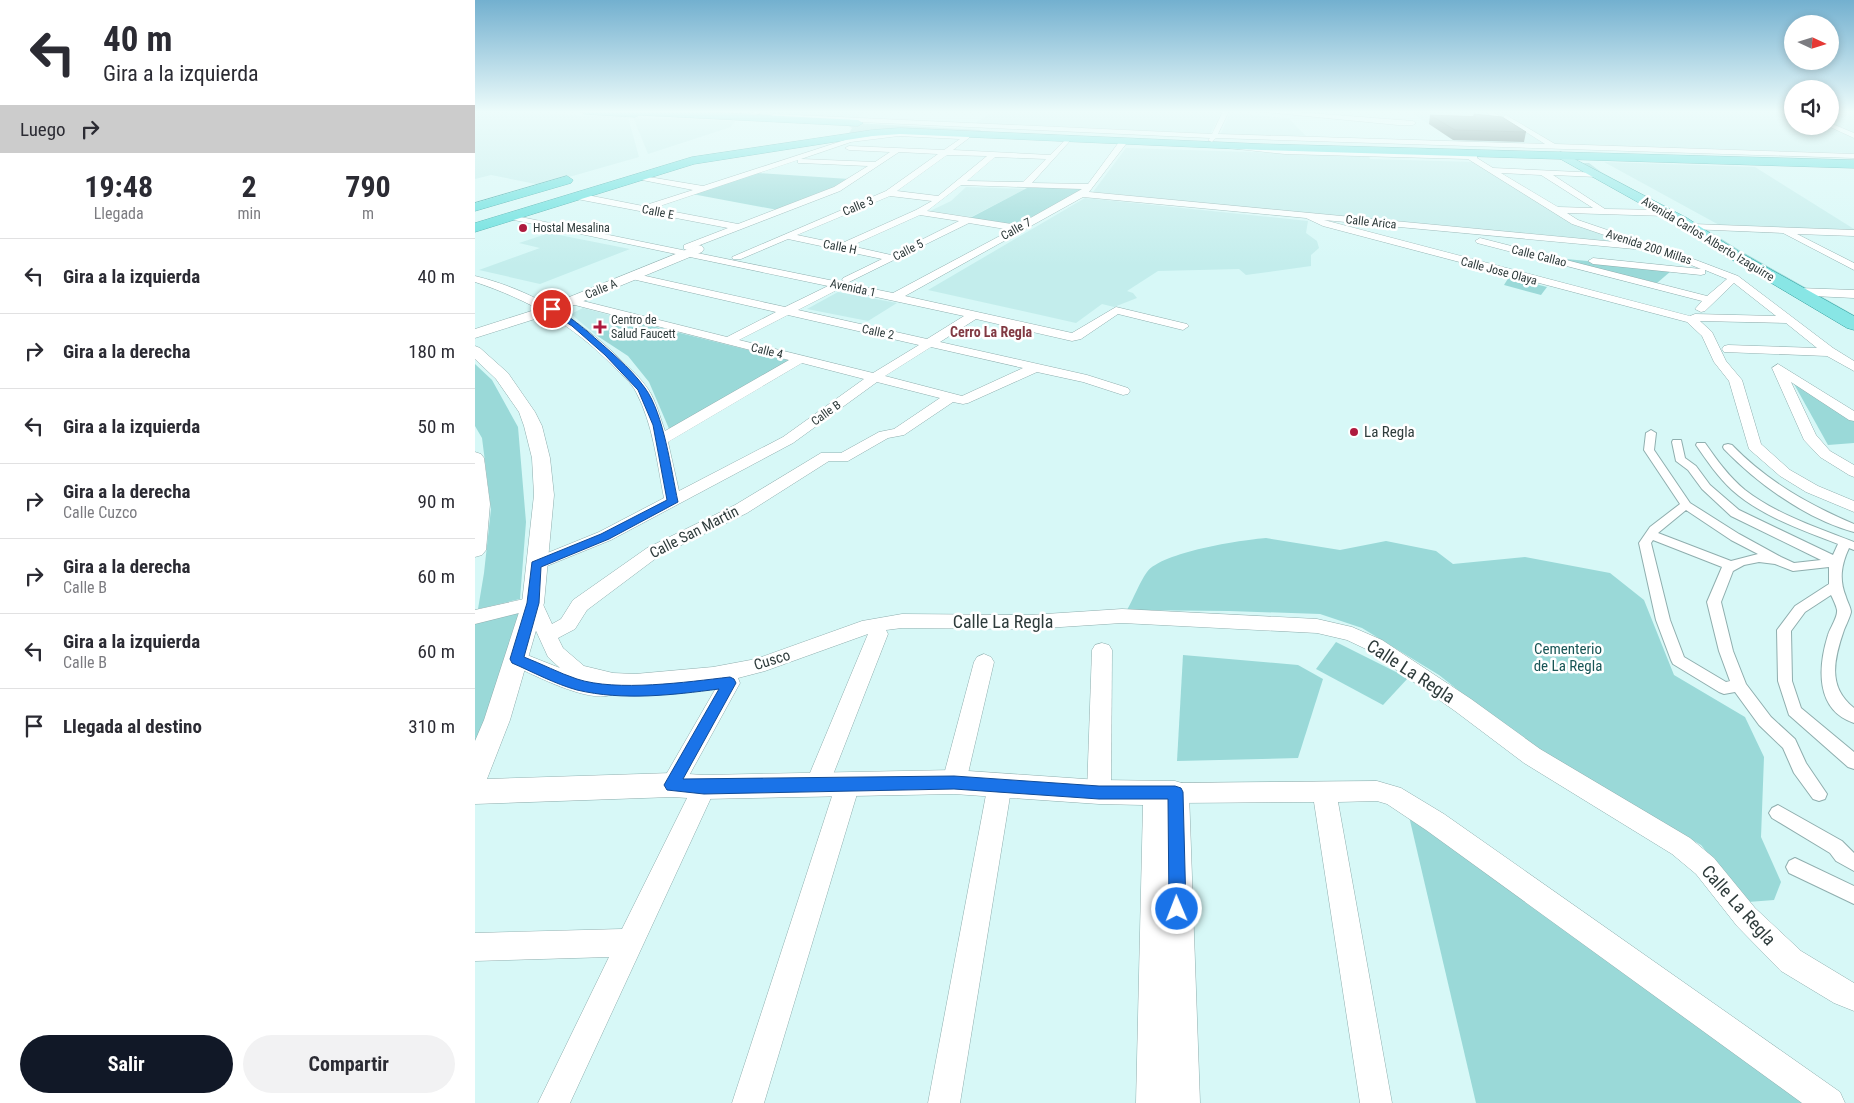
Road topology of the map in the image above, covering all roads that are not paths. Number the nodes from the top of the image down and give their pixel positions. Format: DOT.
graph roads {
  1 [pos="689,162"];
  2 [pos="783,162"];
  3 [pos="844,162"];
  4 [pos="933,162"];
  5 [pos="984,162"];
  6 [pos="1047,162"];
  7 [pos="1108,162"];
  8 [pos="1479,162"];
  9 [pos="1575,162"];
  10 [pos="1592,162"];
  11 [pos="1705,162"];
  12 [pos="1777,162"];
  13 [pos="1802,162"];
  14 [pos="878,164"];
  15 [pos="1854,165"];
  16 [pos="1812,166"];
  17 [pos="1491,170"];
  18 [pos="1544,173"];
  19 [pos="1597,175"];
  20 [pos="578,177"];
  21 [pos="639,177"];
  22 [pos="961,183"];
  23 [pos="1024,186"];
  24 [pos="1090,186"];
  25 [pos="705,189"];
  26 [pos="889,193"];
  27 [pos="1082,194"];
  28 [pos="577,196"];
  29 [pos="940,199"];
  30 [pos="475,207"];
  31 [pos="643,210"];
  32 [pos="1556,210"];
  33 [pos="1603,211"];
  34 [pos="919,212"];
  35 [pos="1667,213"];
  36 [pos="518,215"];
  37 [pos="968,220"];
  38 [pos="1331,221"];
  39 [pos="739,227"];
  40 [pos="1419,227"];
  41 [pos="1693,227"];
  42 [pos="475,228"];
  43 [pos="1018,228"];
  44 [pos="1710,228"];
  45 [pos="1783,230"];
  46 [pos="1446,231"];
  47 [pos="1854,233"];
  48 [pos="787,236"];
  49 [pos="842,247"];
  50 [pos="1661,249"];
  51 [pos="691,250"];
  52 [pos="1540,256"];
  53 [pos="737,257"];
  54 [pos="893,258"];
  55 [pos="1854,267"];
  56 [pos="1675,269"];
  57 [pos="632,276"];
  58 [pos="1729,276"];
  59 [pos="475,279"];
  60 [pos="843,283"];
  61 [pos="1659,287"];
  62 [pos="900,294"];
  63 [pos="1854,294"];
  64 [pos="1818,298"];
  65 [pos="1709,300"];
  66 [pos="571,301"];
  67 [pos="1846,303"];
  68 [pos="552,309"];
  69 [pos="1854,311"];
  70 [pos="785,312"];
  71 [pos="974,315"];
  72 [pos="1693,319"];
  73 [pos="1790,320"];
  74 [pos="1854,324"];
  75 [pos="1183,326"];
  76 [pos="475,334"];
  77 [pos="728,340"];
  78 [pos="929,343"];
  79 [pos="1728,348"];
  80 [pos="1756,350"];
  81 [pos="475,351"];
  82 [pos="1830,352"];
  83 [pos="1854,353"];
  84 [pos="800,359"];
  85 [pos="1854,367"];
  86 [pos="1035,368"];
  87 [pos="1778,368"];
  88 [pos="874,378"];
  89 [pos="1123,392"];
  90 [pos="957,399"];
  91 [pos="1854,417"];
  92 [pos="1651,433"];
  93 [pos="660,440"];
  94 [pos="1677,442"];
  95 [pos="1701,445"];
  96 [pos="1728,446"];
  97 [pos="475,462"];
  98 [pos="1854,472"];
  99 [pos="673,502"];
  100 [pos="1687,505"];
  101 [pos="1854,507"];
  102 [pos="1854,528"];
  103 [pos="1651,535"];
  104 [pos="1849,544"];
  105 [pos="475,550"];
  106 [pos="1777,560"];
  107 [pos="1835,562"];
  108 [pos="536,564"];
  109 [pos="1732,566"];
  110 [pos="1835,586"];
  111 [pos="533,603"];
  112 [pos="475,618"];
  113 [pos="869,626"];
  114 [pos="547,635"];
  115 [pos="1102,650"];
  116 [pos="517,659"];
  117 [pos="985,662"];
  118 [pos="730,683"];
  119 [pos="1739,686"];
  120 [pos="1854,717"];
  121 [pos="1854,762"];
  122 [pos="475,774"];
  123 [pos="954,782"];
  124 [pos="848,784"];
  125 [pos="1000,784"];
  126 [pos="672,785"];
  127 [pos="817,785"];
  128 [pos="704,787"];
  129 [pos="1325,791"];
  130 [pos="475,792"];
  131 [pos="1099,792"];
  132 [pos="1167,793"];
  133 [pos="1819,794"];
  134 [pos="1778,812"];
  135 [pos="1854,863"];
  136 [pos="1795,867"];
  137 [pos="1854,894"];
  138 [pos="628,943"];
  139 [pos="475,947"];
  140 [pos="1854,997"];
  141 [pos="554,1103"];
  142 [pos="748,1103"];
  143 [pos="944,1103"];
  144 [pos="1155,1103"];
  145 [pos="1181,1103"];
  146 [pos="1376,1103"];
  147 [pos="1829,1103"];
  1 -- 21 [label="highway"];
  2 -- 25 [label="street"];
  3 -- 14 [label="street"];
  4 -- 26 [label="street, Calle 3"];
  5 -- 22 [label="street"];
  6 -- 23 [label="street"];
  7 -- 24 [label="street, Calle 7"];
  8 -- 17 [label="street, Avenida 200 Millas"];
  9 -- 19 [label="main road, Avenida Carlos Alberto Izaguirre"];
  10 -- 44 [label="main road, Avenida Carlos Alberto Izaguirre"];
  11 -- 16 [label="street"];
  12 -- 16 [label="highway"];
  13 -- 15 [label="highway"];
  14 -- 39 [label="street"];
  15 -- 16 [label="street"];
  17 -- 18 [label="street"];
  17 -- 32 [label="street, Avenida 200 Millas"];
  18 -- 19 [label="street"];
  18 -- 33 [label="street"];
  19 -- 35 [label="main road, Avenida Carlos Alberto Izaguirre"];
  20 -- 30 [label="highway"];
  21 -- 25 [label="street"];
  21 -- 28 [label="highway"];
  22 -- 23 [label="street"];
  22 -- 29 [label="street"];
  23 -- 24 [label="street"];
  24 -- 27 [label="street, Calle 7"];
  25 -- 31 [label="street"];
  26 -- 29 [label="street"];
  26 -- 48 [label="street, Calle 3"];
  27 -- 38 [label="street, Calle Jose Olaya"];
  27 -- 43 [label="street, Calle 7"];
  28 -- 31 [label="street, Calle E"];
  28 -- 36 [label="highway"];
  29 -- 34 [label="street"];
  31 -- 39 [label="street, Calle E"];
  32 -- 33 [label="street"];
  32 -- 50 [label="street, Avenida 200 Millas"];
  33 -- 35 [label="street"];
  34 -- 37 [label="street"];
  34 -- 49 [label="street"];
  35 -- 41 [label="main road, Avenida Carlos Alberto Izaguirre"];
  36 -- 42 [label="highway"];
  36 -- 51 [label="street, Avenida 1"];
  37 -- 43 [label="street"];
  37 -- 54 [label="street, Calle 5"];
  38 -- 40 [label="street, Calle Arica"];
  38 -- 72 [label="street, Calle Jose Olaya"];
  39 -- 51 [label="street"];
  40 -- 46 [label="street, Calle Callao"];
  41 -- 44 [label="street"];
  41 -- 64 [label="main road, Avenida Carlos Alberto Izaguirre"];
  43 -- 62 [label="street, Calle 7"];
  44 -- 45 [label="street"];
  44 -- 64 [label="main road, Avenida Carlos Alberto Izaguirre"];
  45 -- 47 [label="street"];
  45 -- 55 [label="street"];
  46 -- 50 [label="street"];
  46 -- 52 [label="street, Calle Callao"];
  48 -- 49 [label="street, Calle H"];
  48 -- 53 [label="street, Calle 3"];
  49 -- 54 [label="street, Calle H"];
  50 -- 58 [label="street, Avenida 200 Millas"];
  51 -- 53 [label="street, Avenida 1"];
  51 -- 57 [label="street, Calle A"];
  51 -- 60 [label="street, Avenida 1"];
  52 -- 56 [label="street"];
  52 -- 61 [label="street, Calle Callao"];
  53 -- 60 [label="street, Avenida 1"];
  54 -- 60 [label="street, Calle 5"];
  56 -- 58 [label="street"];
  56 -- 61 [label="street"];
  57 -- 66 [label="street, Calle A"];
  57 -- 70 [label="street, Calle 2"];
  58 -- 65 [label="street"];
  58 -- 73 [label="street, Avenida 200 Millas"];
  59 -- 68 [label="street"];
  60 -- 62 [label="street, Avenida 1"];
  60 -- 70 [label="street, Calle 5"];
  61 -- 65 [label="street, Calle Callao"];
  62 -- 71 [label="street, Avenida 1"];
  63 -- 64 [label="street"];
  64 -- 67 [label="main road, Avenida Carlos Alberto Izaguirre"];
  64 -- 74 [label="main road, Avenida Carlos Alberto Izaguirre"];
  65 -- 72 [label="street"];
  66 -- 68 [label="street, Calle A"];
  66 -- 77 [label="street, Calle 4"];
  67 -- 69 [label="main road, Avenida Carlos Alberto Izaguirre"];
  68 -- 76 [label="street, Calle A"];
  68 -- 93 [label="street"];
  70 -- 77 [label="street, Calle 5"];
  70 -- 78 [label="street, Calle 2"];
  71 -- 75 [label="street, Avenida 1"];
  71 -- 78 [label="street, Calle B"];
  72 -- 73 [label="street, Calle Jose Olaya"];
  72 -- 101 [label="street"];
  73 -- 82 [label="street, Avenida 200 Millas"];
  77 -- 84 [label="street, Calle 4"];
  78 -- 86 [label="street, Calle 2"];
  78 -- 88 [label="street, Calle B"];
  79 -- 80 [label="street"];
  80 -- 82 [label="street"];
  80 -- 87 [label="street"];
  81 -- 108 [label="street"];
  82 -- 83 [label="street"];
  82 -- 85 [label="street, Avenida 200 Millas"];
  84 -- 88 [label="street, Calle 4"];
  84 -- 93 [label="street"];
  86 -- 89 [label="street, Calle 2"];
  86 -- 90 [label="street"];
  87 -- 91 [label="street"];
  87 -- 98 [label="street"];
  88 -- 90 [label="street, Calle 4"];
  88 -- 99 [label="street, Calle B"];
  90 -- 114 [label="street, Calle San Martin"];
  92 -- 100 [label="street"];
  93 -- 99 [label="street"];
  94 -- 107 [label="street"];
  95 -- 104 [label="street"];
  96 -- 102 [label="street"];
  97 -- 105 [label="street"];
  99 -- 108 [label="street, Calle B"];
  100 -- 103 [label="street"];
  100 -- 106 [label="street"];
  103 -- 109 [label="street"];
  103 -- 119 [label="street"];
  104 -- 107 [label="street"];
  106 -- 107 [label="street"];
  106 -- 109 [label="street"];
  107 -- 110 [label="street"];
  108 -- 111 [label="street"];
  109 -- 119 [label="street"];
  110 -- 120 [label="street"];
  110 -- 121 [label="street"];
  111 -- 112 [label="street"];
  111 -- 114 [label="street, Cusco"];
  111 -- 116 [label="street"];
  113 -- 114 [label="street, Cusco"];
  113 -- 140 [label="street, Calle La Regla"];
  115 -- 131 [label="street"];
  116 -- 118 [label="street"];
  116 -- 122 [label="street"];
  117 -- 123 [label="street"];
  118 -- 126 [label="street"];
  118 -- 127 [label="street"];
  119 -- 133 [label="street"];
  123 -- 124 [label="street"];
  123 -- 125 [label="street"];
  124 -- 127 [label="street"];
  124 -- 142 [label="street"];
  125 -- 131 [label="street"];
  125 -- 143 [label="street"];
  126 -- 128 [label="street"];
  126 -- 130 [label="street"];
  127 -- 128 [label="street"];
  128 -- 138 [label="street"];
  129 -- 132 [label="street"];
  129 -- 146 [label="street"];
  129 -- 147 [label="street"];
  131 -- 132 [label="street"];
  132 -- 144 [label="street"];
  132 -- 145 [label="street"];
  134 -- 135 [label="street"];
  136 -- 137 [label="street"];
  138 -- 139 [label="street"];
  138 -- 141 [label="street"];
}
